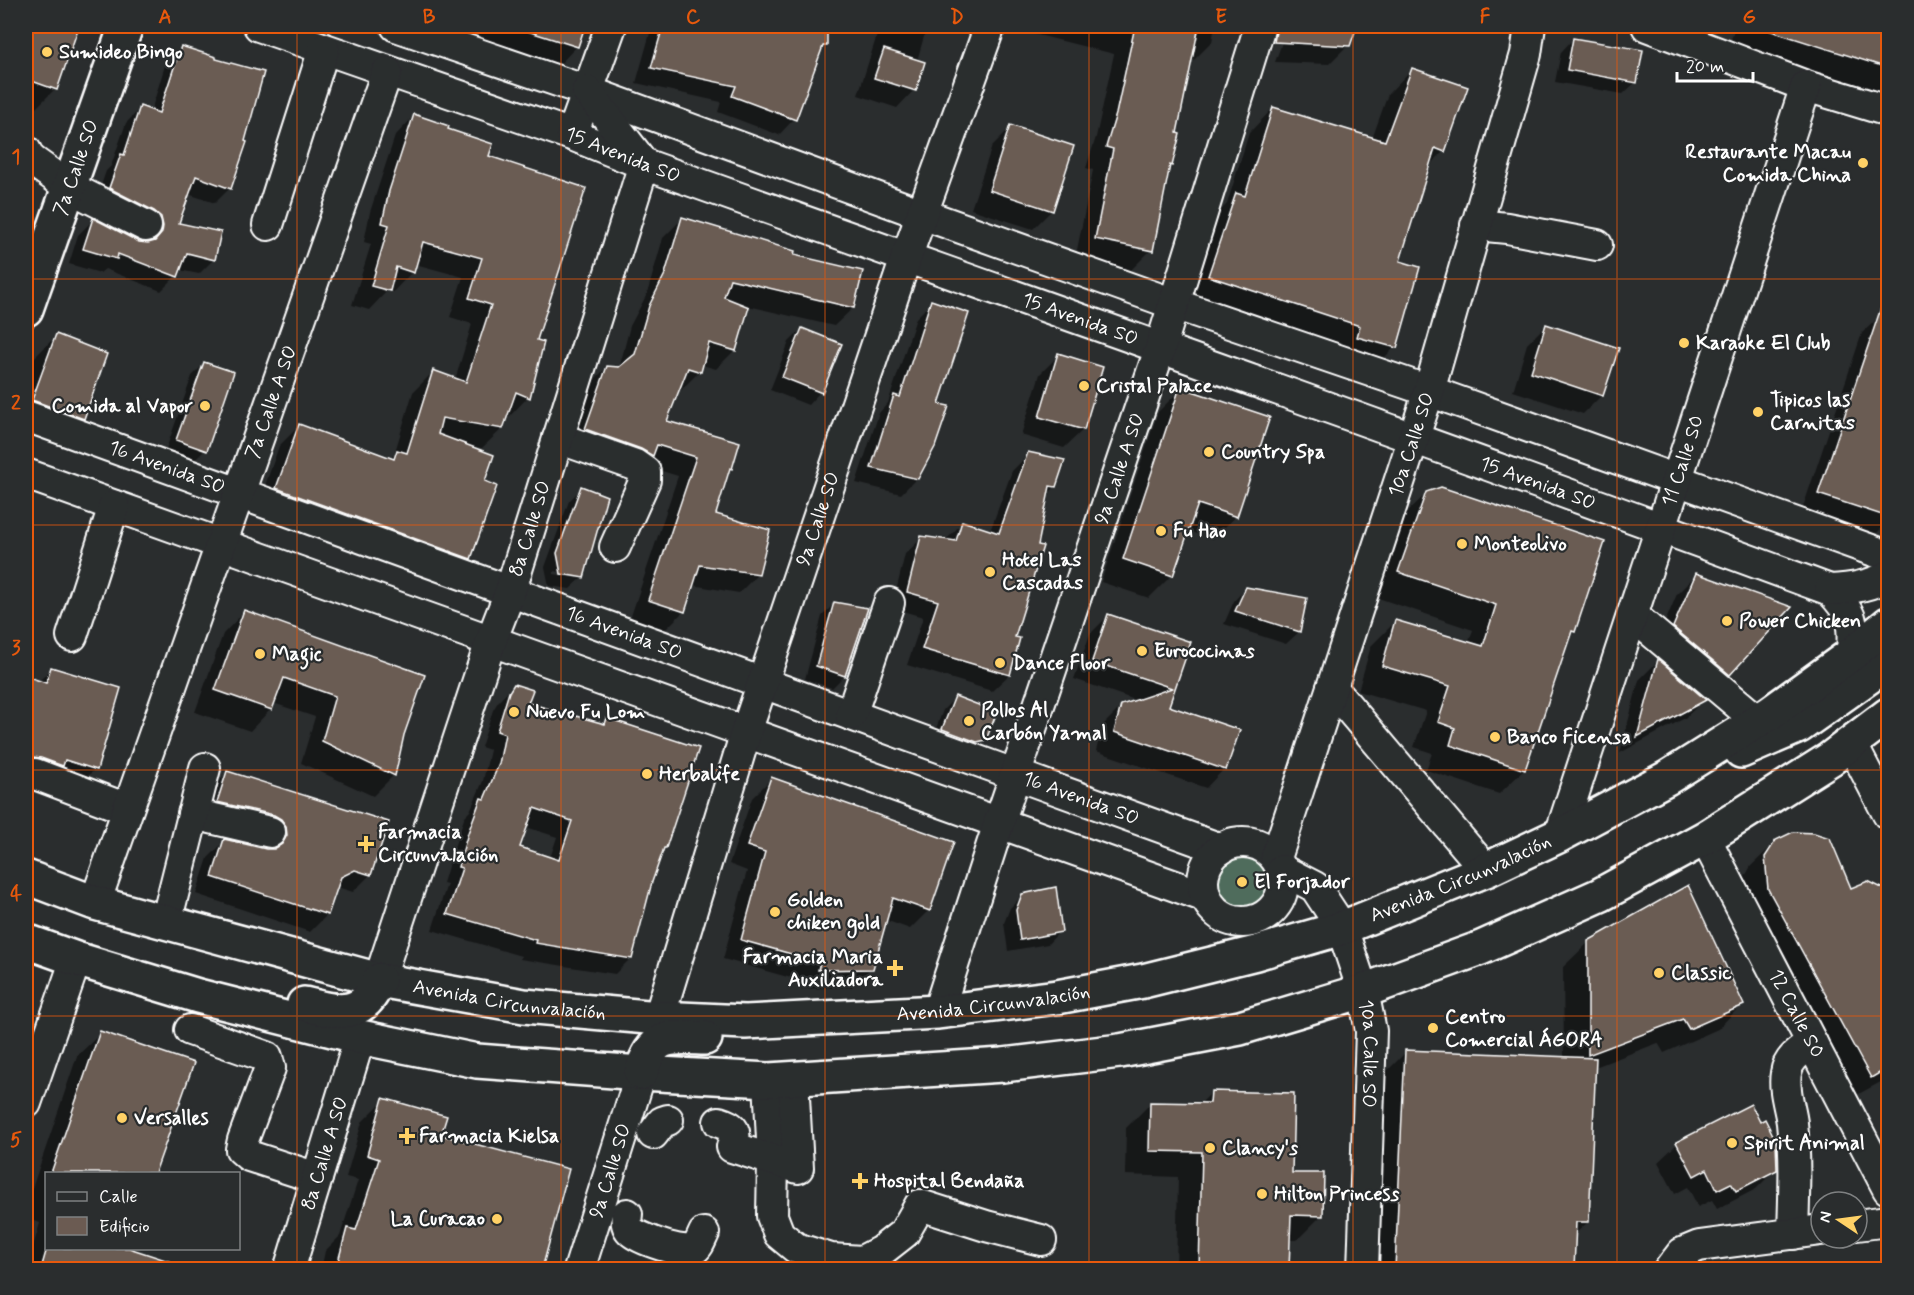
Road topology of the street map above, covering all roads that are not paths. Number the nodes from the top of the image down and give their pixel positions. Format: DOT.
graph roads {
  1 [pos="126,26"];
  2 [pos="259,26"];
  3 [pos="396,26"];
  4 [pos="611,26"];
  5 [pos="990,26"];
  6 [pos="1260,26"];
  7 [pos="1530,26"];
  8 [pos="1647,26"];
  9 [pos="324,49"];
  10 [pos="387,72"];
  11 [pos="1806,86"];
  12 [pos="587,91"];
  13 [pos="1888,111"];
  14 [pos="572,135"];
  15 [pos="26,151"];
  16 [pos="644,164"];
  17 [pos="69,187"];
  18 [pos="922,214"];
  19 [pos="268,225"];
  20 [pos="1476,225"];
  21 [pos="146,226"];
  22 [pos="1597,245"];
  23 [pos="906,258"];
  24 [pos="1174,304"];
  25 [pos="26,309"];
  26 [pos="1160,349"];
  27 [pos="1429,391"];
  28 [pos="26,416"];
  29 [pos="1414,437"];
  30 [pos="558,438"];
  31 [pos="26,474"];
  32 [pos="1676,481"];
  33 [pos="239,493"];
  34 [pos="114,506"];
  35 [pos="1661,527"];
  36 [pos="221,544"];
  37 [pos="615,547"];
  38 [pos="1888,556"];
  39 [pos="1888,576"];
  40 [pos="1830,590"];
  41 [pos="510,591"];
  42 [pos="890,603"];
  43 [pos="1632,615"];
  44 [pos="1888,624"];
  45 [pos="72,636"];
  46 [pos="491,641"];
  47 [pos="1852,654"];
  48 [pos="1888,663"];
  49 [pos="763,683"];
  50 [pos="1332,688"];
  51 [pos="851,715"];
  52 [pos="1888,715"];
  53 [pos="1758,721"];
  54 [pos="746,732"];
  55 [pos="1851,743"];
  56 [pos="205,768"];
  57 [pos="35,774"];
  58 [pos="1016,774"];
  59 [pos="1667,778"];
  60 [pos="127,809"];
  61 [pos="193,814"];
  62 [pos="1888,814"];
  63 [pos="999,823"];
  64 [pos="270,832"];
  65 [pos="1560,835"];
  66 [pos="1705,838"];
  67 [pos="1221,849"];
  68 [pos="1279,864"];
  69 [pos="1486,870"];
  70 [pos="26,877"];
  71 [pos="1206,897"];
  72 [pos="95,903"];
  73 [pos="166,922"];
  74 [pos="1342,928"];
  75 [pos="1253,938"];
  76 [pos="26,941"];
  77 [pos="76,959"];
  78 [pos="379,980"];
  79 [pos="1363,991"];
  80 [pos="198,996"];
  81 [pos="938,1012"];
  82 [pos="659,1018"];
  83 [pos="745,1022"];
  84 [pos="190,1030"];
  85 [pos="360,1038"];
  86 [pos="1812,1043"];
  87 [pos="641,1073"];
  88 [pos="781,1079"];
  89 [pos="26,1103"];
  90 [pos="719,1122"];
  91 [pos="786,1164"];
  92 [pos="317,1178"];
  93 [pos="1888,1189"];
  94 [pos="627,1214"];
  95 [pos="1888,1221"];
  96 [pos="1869,1223"];
  97 [pos="1807,1232"];
  98 [pos="704,1233"];
  99 [pos="1041,1240"];
  100 [pos="289,1269"];
  101 [pos="579,1269"];
  102 [pos="1363,1269"];
  103 [pos="1669,1269"];
  1 -- 17 [label="main road, 7a Calle SO"];
  2 -- 9 [label="street, 15 Avenida SO"];
  3 -- 12 [label="street"];
  4 -- 12 [label="street"];
  5 -- 18 [label="street, 9a Calle SO"];
  6 -- 24 [label="street, 9a Calle A SO"];
  7 -- 20 [label="street, 10a Calle SO"];
  8 -- 11 [label="street"];
  9 -- 10 [label="street, 15 Avenida SO"];
  9 -- 19 [label="street"];
  10 -- 14 [label="street, 15 Avenida SO"];
  10 -- 33 [label="street, 7a Calle A SO"];
  11 -- 13 [label="street"];
  11 -- 32 [label="street, 11 Calle SO"];
  12 -- 14 [label="street"];
  12 -- 16 [label="street"];
  12 -- 18 [label="street"];
  14 -- 16 [label="street, 15 Avenida SO"];
  15 -- 17 [label="street"];
  16 -- 23 [label="street, 15 Avenida SO"];
  16 -- 30 [label="street, 8a Calle SO"];
  17 -- 21 [label="street"];
  17 -- 25 [label="main road, 7a Calle SO"];
  18 -- 23 [label="street, 9a Calle SO"];
  18 -- 24 [label="street"];
  20 -- 22 [label="street"];
  20 -- 27 [label="street, 10a Calle SO"];
  23 -- 26 [label="street, 15 Avenida SO"];
  23 -- 49 [label="street, 9a Calle SO"];
  24 -- 26 [label="street, 9a Calle A SO"];
  24 -- 27 [label="street"];
  26 -- 29 [label="street, 15 Avenida SO"];
  26 -- 58 [label="street, 9a Calle A SO"];
  27 -- 29 [label="street, 10a Calle SO"];
  27 -- 32 [label="street"];
  28 -- 33 [label="street, 16 Avenida SO"];
  29 -- 35 [label="street, 15 Avenida SO"];
  29 -- 50 [label="street, 10a Calle SO"];
  30 -- 37 [label="street"];
  30 -- 41 [label="street, 8a Calle SO"];
  31 -- 34 [label="street"];
  32 -- 35 [label="street, 11 Calle SO"];
  32 -- 38 [label="street"];
  33 -- 36 [label="street, 7a Calle A SO"];
  33 -- 41 [label="street, 16 Avenida SO"];
  34 -- 36 [label="street"];
  34 -- 45 [label="street"];
  35 -- 40 [label="street, 15 Avenida SO"];
  35 -- 43 [label="street, 11 Calle SO"];
  36 -- 46 [label="street"];
  36 -- 60 [label="street, 7a Calle A SO"];
  39 -- 40 [label="street"];
  40 -- 47 [label="street"];
  41 -- 46 [label="street, 8a Calle SO"];
  41 -- 49 [label="street, 16 Avenida SO"];
  42 -- 51 [label="street"];
  43 -- 53 [label="street"];
  43 -- 65 [label="street, 11 Calle SO"];
  44 -- 47 [label="main road, Avenida Circunvalación"];
  46 -- 54 [label="street"];
  46 -- 78 [label="street, 8a Calle SO"];
  47 -- 53 [label="main road, Avenida Circunvalación"];
  48 -- 59 [label="main road"];
  49 -- 51 [label="street, 16 Avenida SO"];
  49 -- 54 [label="street, 9a Calle SO"];
  50 -- 68 [label="street, 10a Calle SO"];
  50 -- 69 [label="street"];
  51 -- 58 [label="street, 16 Avenida SO"];
  52 -- 55 [label="main road"];
  53 -- 59 [label="main road, Avenida Circunvalación"];
  54 -- 63 [label="street"];
  54 -- 82 [label="street, 9a Calle SO"];
  55 -- 62 [label="street"];
  55 -- 66 [label="main road"];
  56 -- 61 [label="street"];
  57 -- 60 [label="street"];
  58 -- 63 [label="street, 9a Calle A SO"];
  58 -- 67 [label="street, 16 Avenida SO"];
  59 -- 65 [label="main road, Avenida Circunvalación"];
  60 -- 72 [label="street, 7a Calle A SO"];
  61 -- 64 [label="street"];
  61 -- 73 [label="street"];
  63 -- 71 [label="street"];
  63 -- 81 [label="street, 9a Calle A SO"];
  65 -- 69 [label="main road, Avenida Circunvalación"];
  66 -- 79 [label="main road"];
  66 -- 86 [label="street, 12 Calle SO"];
  67 -- 68 [label="street"];
  67 -- 71 [label="street"];
  68 -- 74 [label="street, 10a Calle SO"];
  68 -- 75 [label="street"];
  69 -- 74 [label="main road, Avenida Circunvalación"];
  70 -- 72 [label="main road, Avenida Circunvalación"];
  71 -- 75 [label="street"];
  72 -- 73 [label="main road, Avenida Circunvalación"];
  73 -- 78 [label="main road, Avenida Circunvalación"];
  74 -- 75 [label="main road, Avenida Circunvalación"];
  74 -- 79 [label="street, 10a Calle SO"];
  75 -- 81 [label="main road, Avenida Circunvalación"];
  76 -- 77 [label="main road"];
  77 -- 80 [label="main road"];
  77 -- 89 [label="street"];
  78 -- 80 [label="main road"];
  78 -- 82 [label="main road, Avenida Circunvalación"];
  79 -- 88 [label="main road"];
  79 -- 102 [label="street, 10a Calle SO"];
  80 -- 85 [label="main road"];
  81 -- 83 [label="main road, Avenida Circunvalación"];
  82 -- 83 [label="main road, Avenida Circunvalación"];
  83 -- 87 [label="main road"];
  84 -- 92 [label="street"];
  85 -- 87 [label="main road"];
  85 -- 92 [label="street, 8a Calle A SO"];
  86 -- 93 [label="street, 12 Calle SO"];
  86 -- 97 [label="street"];
  87 -- 88 [label="main road"];
  87 -- 101 [label="street, 9a Calle SO"];
  88 -- 91 [label="street"];
  90 -- 91 [label="street"];
  91 -- 99 [label="street"];
  92 -- 100 [label="street, 8a Calle A SO"];
  94 -- 98 [label="street"];
  95 -- 96 [label="street"];
  97 -- 103 [label="street"];
}
